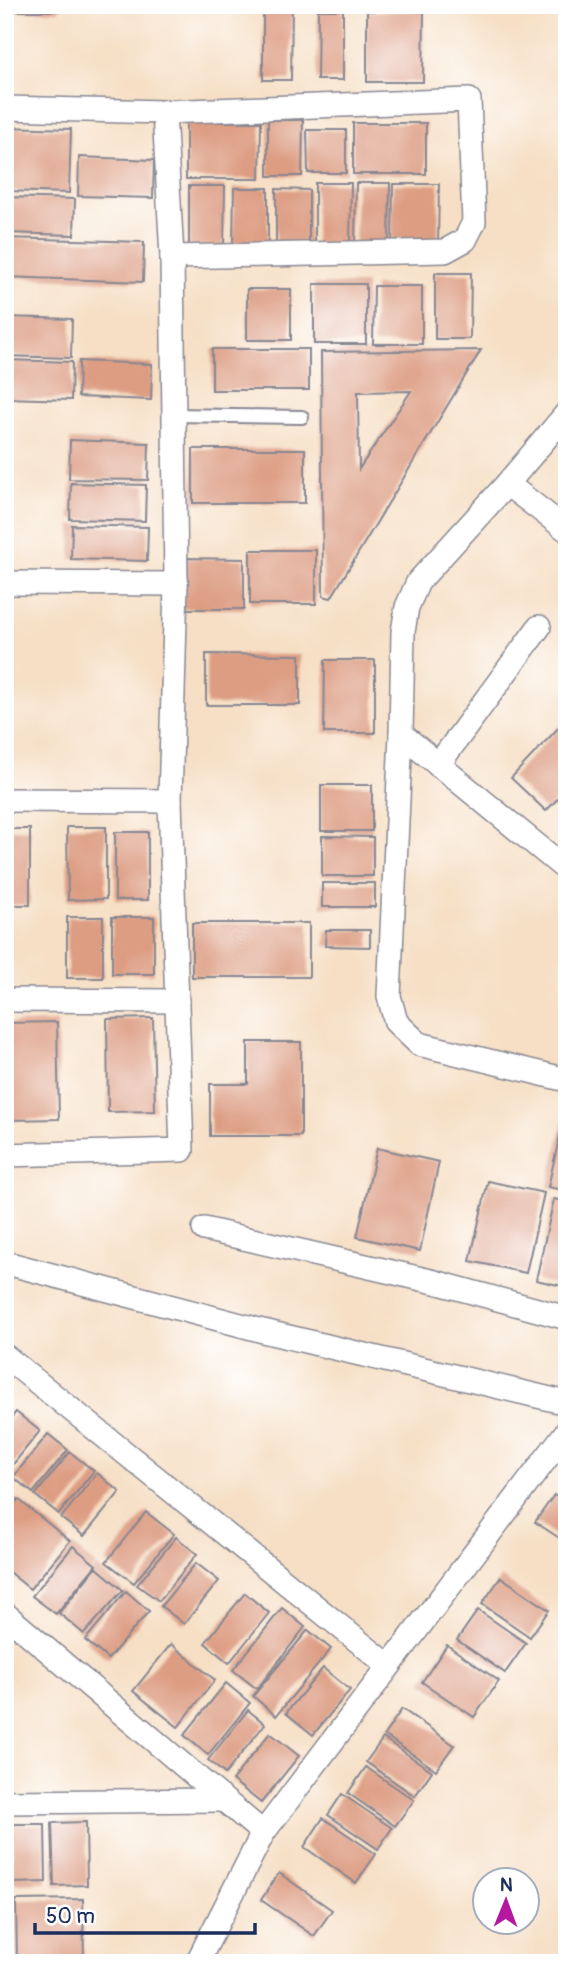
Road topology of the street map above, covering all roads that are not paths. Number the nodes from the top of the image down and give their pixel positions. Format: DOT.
graph roads {
  1 [pos="5,108"];
  2 [pos="164,113"];
  3 [pos="172,257"];
  4 [pos="567,413"];
  5 [pos="174,415"];
  6 [pos="302,417"];
  7 [pos="508,484"];
  8 [pos="567,530"];
  9 [pos="5,583"];
  10 [pos="176,584"];
  11 [pos="539,627"];
  12 [pos="401,734"];
  13 [pos="438,765"];
  14 [pos="5,800"];
  15 [pos="170,801"];
  16 [pos="567,870"];
  17 [pos="5,1000"];
  18 [pos="177,1001"];
  19 [pos="567,1080"];
  20 [pos="5,1155"];
  21 [pos="204,1229"];
  22 [pos="5,1265"];
  23 [pos="567,1318"];
  24 [pos="5,1356"];
  25 [pos="567,1403"];
  26 [pos="567,1431"];
  27 [pos="5,1614"];
  28 [pos="389,1666"];
  29 [pos="221,1800"];
  30 [pos="5,1802"];
  31 [pos="263,1833"];
  32 [pos="197,1963"];
  1 -- 2 [label="street"];
  2 -- 3 [label="street"];
  2 -- 3 [label="street"];
  3 -- 5 [label="street"];
  4 -- 7 [label="street"];
  5 -- 6 [label="lane"];
  5 -- 10 [label="street"];
  7 -- 8 [label="street"];
  7 -- 12 [label="street"];
  9 -- 10 [label="street"];
  10 -- 15 [label="street"];
  11 -- 13 [label="street"];
  12 -- 13 [label="street"];
  12 -- 19 [label="street"];
  13 -- 16 [label="street"];
  14 -- 15 [label="street"];
  15 -- 18 [label="street"];
  17 -- 18 [label="street"];
  18 -- 20 [label="street"];
  21 -- 23 [label="street"];
  22 -- 25 [label="street"];
  24 -- 28 [label="street"];
  26 -- 28 [label="street"];
  27 -- 29 [label="street"];
  28 -- 31 [label="street"];
  29 -- 30 [label="street"];
  29 -- 31 [label="street"];
  31 -- 32 [label="street"];
}
